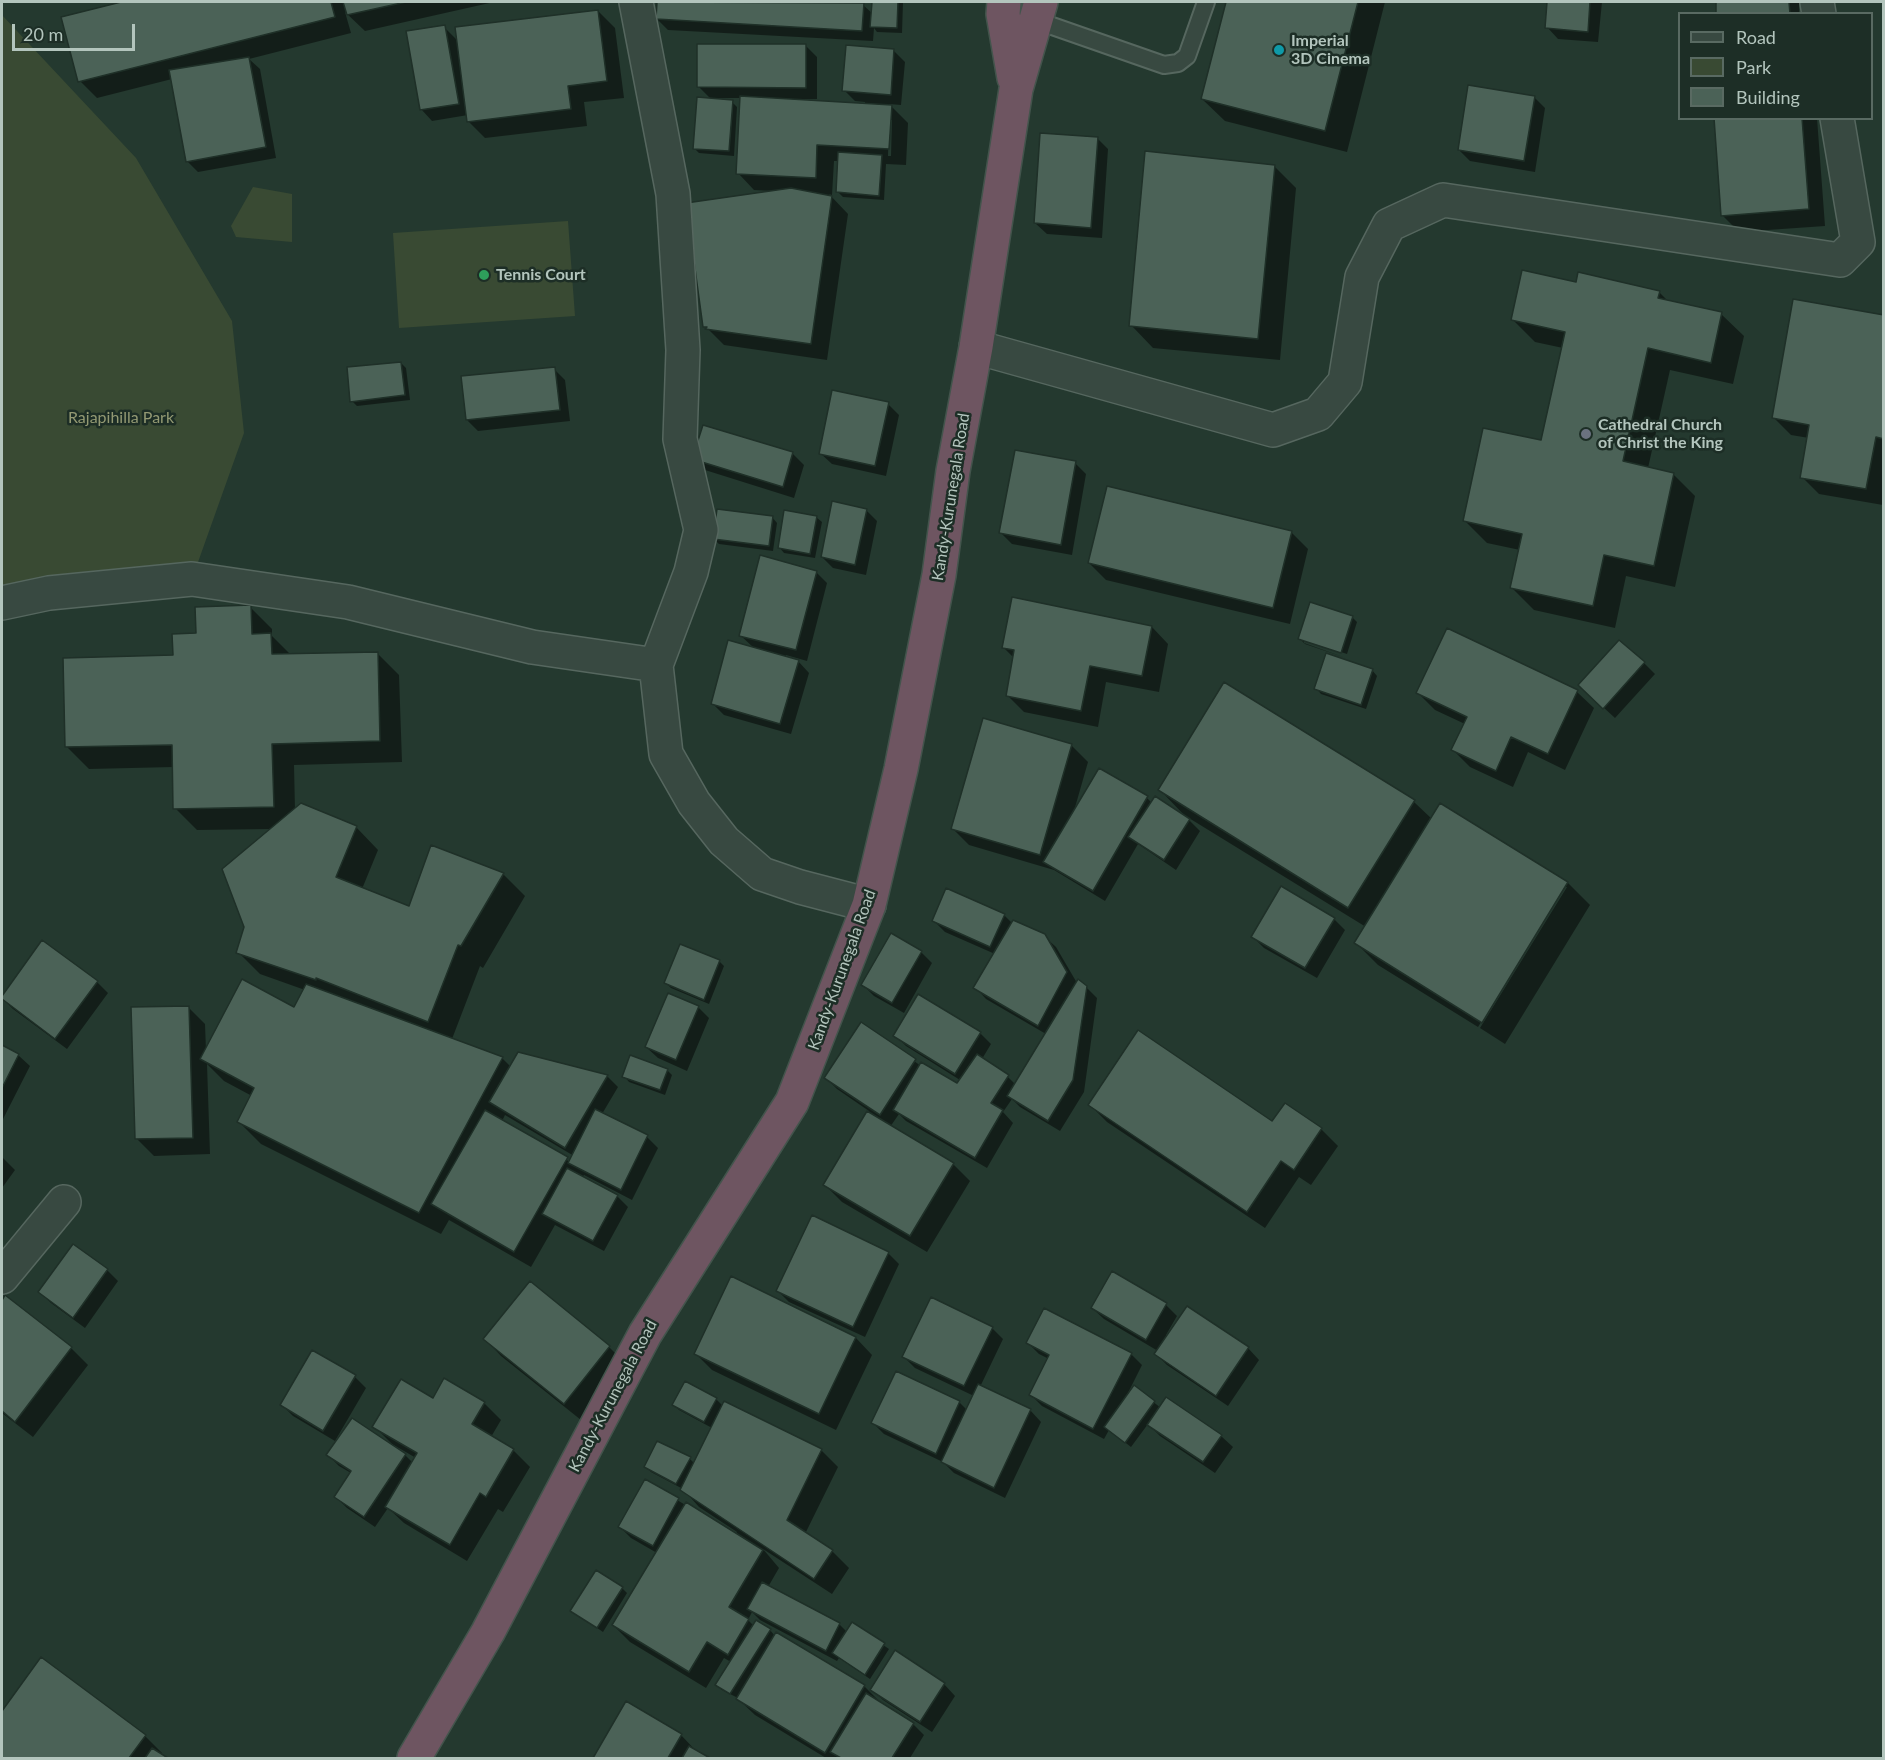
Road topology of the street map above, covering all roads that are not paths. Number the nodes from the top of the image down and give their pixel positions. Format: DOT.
graph roads {
  1 [pos="636,2"];
  2 [pos="1004,2"];
  3 [pos="1206,2"];
  4 [pos="1038,11"];
  5 [pos="1016,89"];
  6 [pos="1837,120"];
  7 [pos="976,347"];
  8 [pos="2,603"];
  9 [pos="656,665"];
  10 [pos="869,905"];
  11 [pos="64,1202"];
  12 [pos="2,1277"];
  13 [pos="414,1758"];
  1 -- 9 [label="street"];
  2 -- 5 [label="highway, Kandy-Kurunegala Road"];
  3 -- 4 [label="lane"];
  4 -- 5 [label="highway, Kandy-Kurunegala Road"];
  5 -- 7 [label="highway, Kandy-Kurunegala Road"];
  6 -- 7 [label="street"];
  7 -- 10 [label="highway, Kandy-Kurunegala Road"];
  8 -- 9 [label="street"];
  9 -- 10 [label="street"];
  10 -- 13 [label="highway, Kandy-Kurunegala Road"];
  11 -- 12 [label="street"];
}
